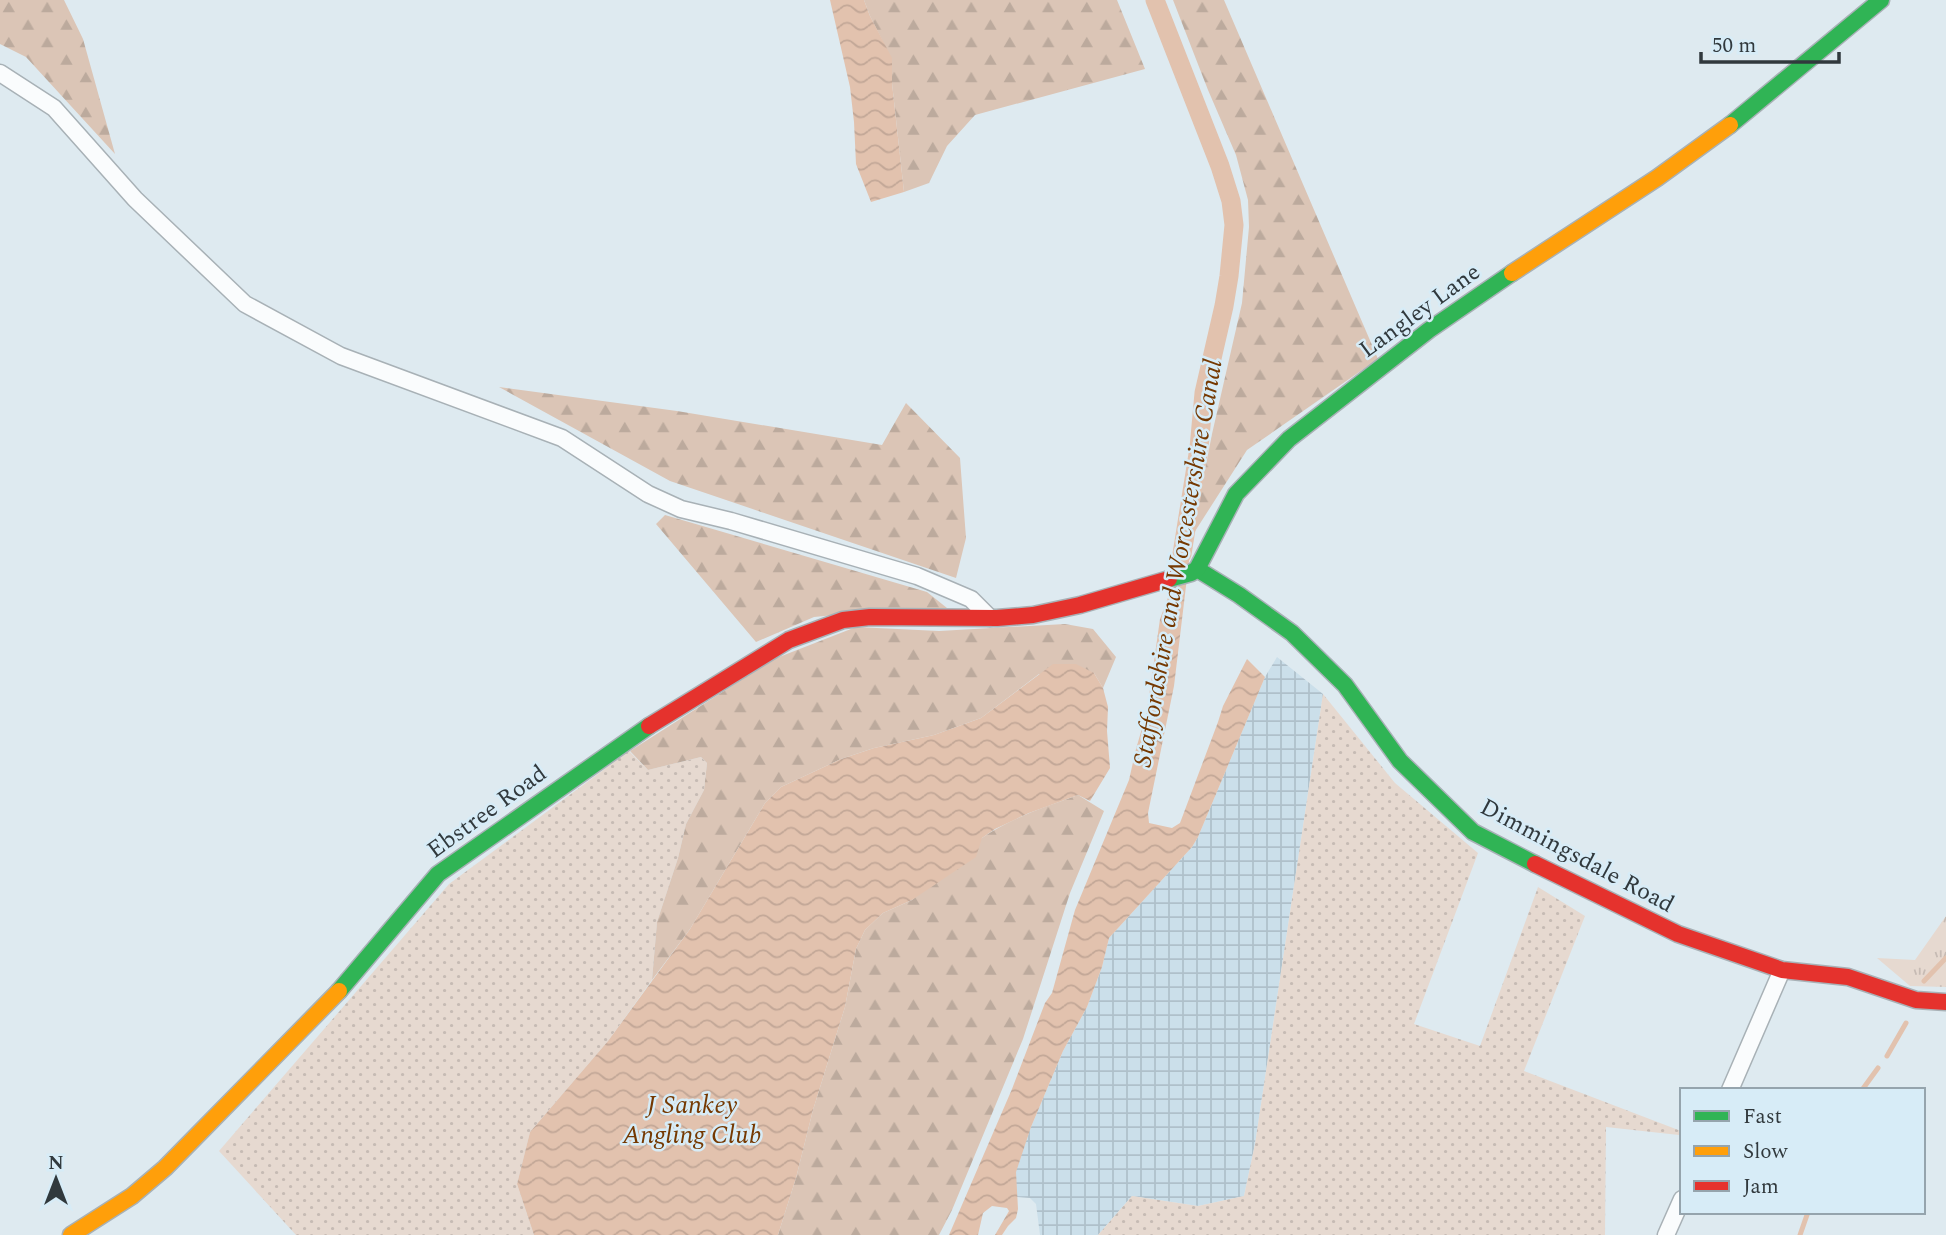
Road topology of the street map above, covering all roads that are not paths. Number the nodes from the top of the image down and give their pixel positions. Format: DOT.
graph roads {
  1 [pos="1881,0"];
  2 [pos="0,73"];
  3 [pos="1194,571"];
  4 [pos="990,618"];
  5 [pos="1782,970"];
  6 [pos="1946,1002"];
  7 [pos="1731,1088"];
  8 [pos="1680,1204"];
  9 [pos="71,1235"];
  10 [pos="1666,1235"];
  1 -- 3 [label="street, Langley Lane"];
  2 -- 4 [label="street"];
  3 -- 4 [label="street"];
  3 -- 5 [label="street, Dimmingsdale Road"];
  4 -- 9 [label="street, Ebstree Road"];
  5 -- 6 [label="street, Dimmingsdale Road"];
  5 -- 7 [label="street"];
  8 -- 10 [label="street"];
}
